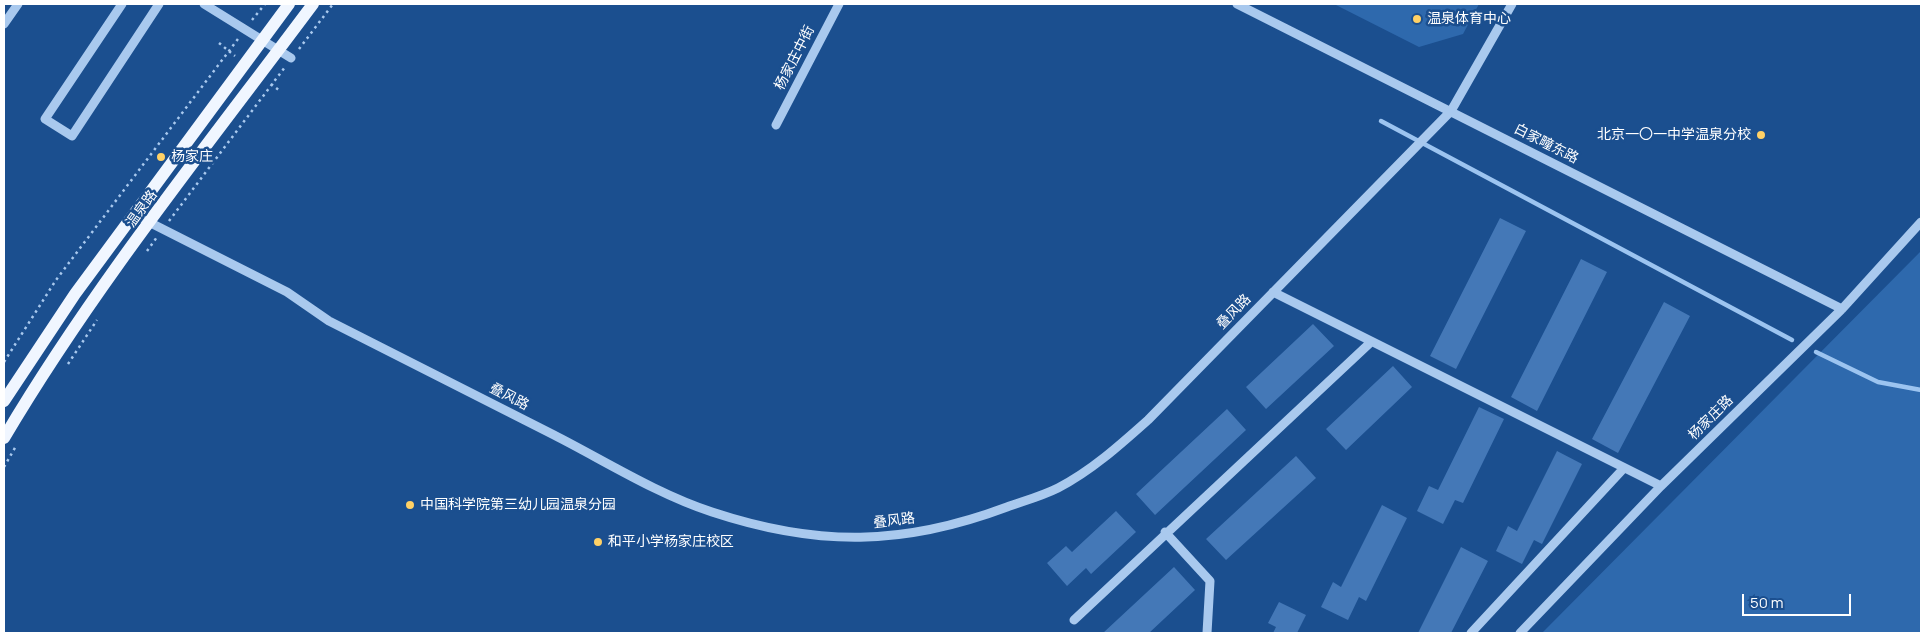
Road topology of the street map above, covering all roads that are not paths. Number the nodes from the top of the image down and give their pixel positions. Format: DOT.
graph roads {
  1 [pos="18,4"];
  2 [pos="122,4"];
  3 [pos="159,4"];
  4 [pos="204,4"];
  5 [pos="289,4"];
  6 [pos="313,4"];
  7 [pos="838,4"];
  8 [pos="1238,4"];
  9 [pos="1512,4"];
  10 [pos="4,24"];
  11 [pos="262,40"];
  12 [pos="278,50"];
  13 [pos="291,58"];
  14 [pos="1451,112"];
  15 [pos="776,125"];
  16 [pos="133,214"];
  17 [pos="1921,222"];
  18 [pos="150,223"];
  19 [pos="1273,292"];
  20 [pos="1842,309"];
  21 [pos="1371,342"];
  22 [pos="4,401"];
  23 [pos="4,438"];
  24 [pos="1624,468"];
  25 [pos="1661,486"];
  26 [pos="1165,532"];
  27 [pos="1074,620"];
  28 [pos="1207,633"];
  29 [pos="1471,633"];
  30 [pos="1520,633"];
  1 -- 10 [label="street"];
  2 -- 3 [label="street"];
  4 -- 11 [label="street"];
  5 -- 11 [label="main road, 温泉路"];
  6 -- 12 [label="main road, 温泉路"];
  7 -- 15 [label="street, 杨家庄中街"];
  8 -- 14 [label="street, 白家疃东路"];
  9 -- 14 [label="street, 叠风路"];
  11 -- 12 [label="street"];
  11 -- 16 [label="main road, 温泉路"];
  12 -- 13 [label="street"];
  12 -- 18 [label="main road, 温泉路"];
  14 -- 19 [label="street, 叠风路"];
  14 -- 20 [label="street, 白家疃东路"];
  16 -- 18 [label="street, 叠风路"];
  16 -- 22 [label="main road, 温泉路"];
  17 -- 20 [label="street, 杨家庄路"];
  18 -- 19 [label="street, 叠风路"];
  18 -- 23 [label="main road, 温泉路"];
  19 -- 21 [label="street"];
  20 -- 25 [label="street, 杨家庄路"];
  21 -- 24 [label="street"];
  21 -- 26 [label="street"];
  24 -- 25 [label="street"];
  24 -- 29 [label="street"];
  25 -- 30 [label="street, 杨家庄路"];
  26 -- 27 [label="street"];
  26 -- 28 [label="street"];
}
